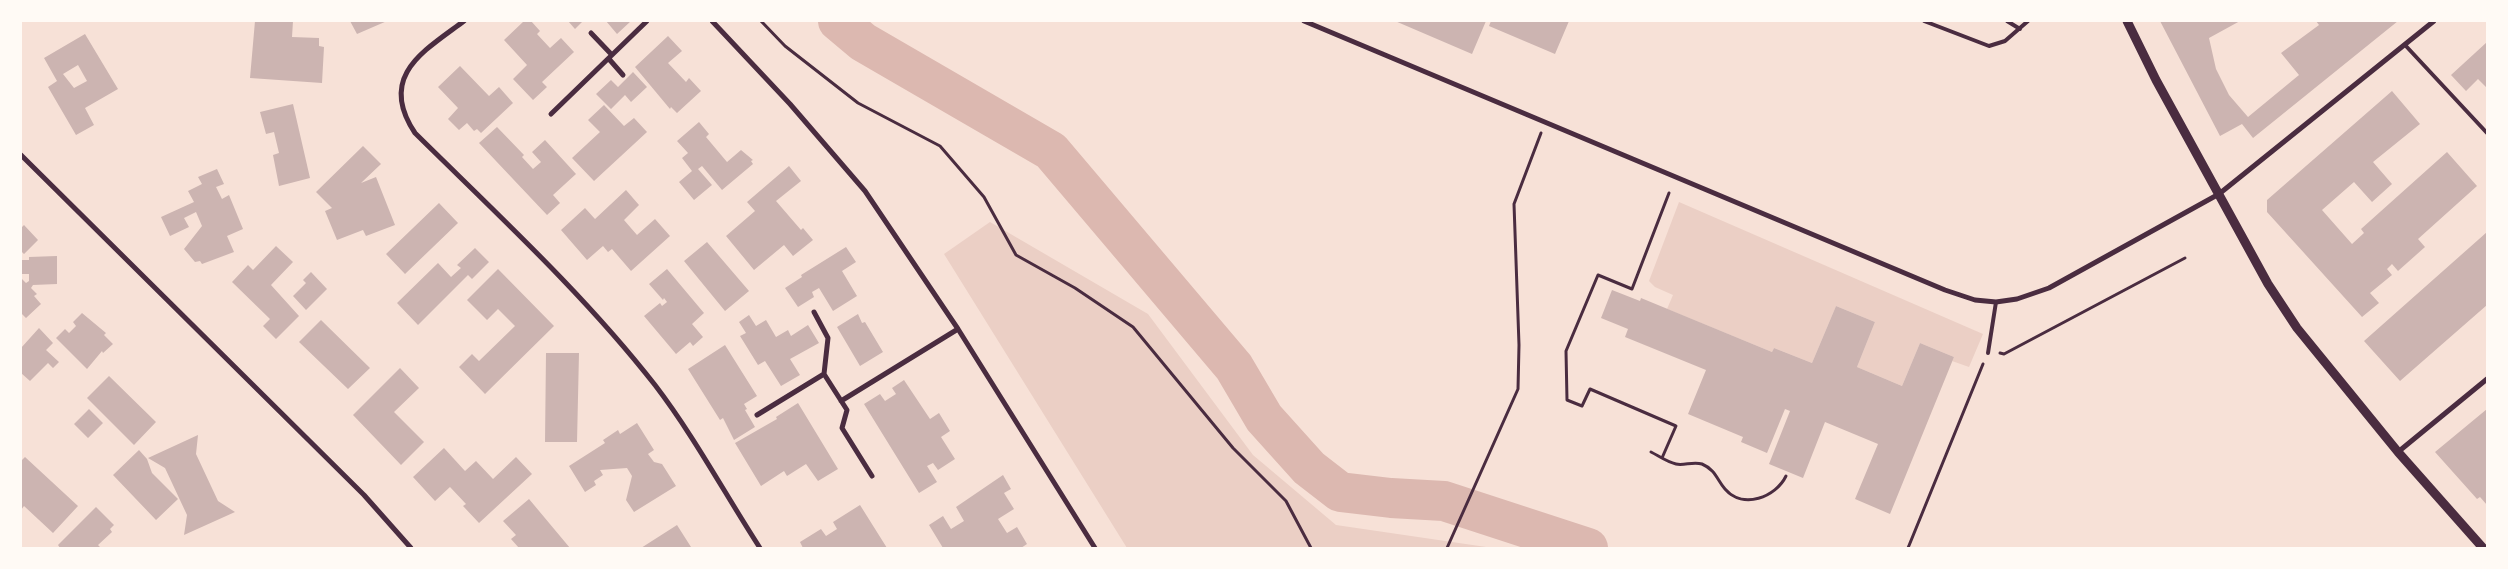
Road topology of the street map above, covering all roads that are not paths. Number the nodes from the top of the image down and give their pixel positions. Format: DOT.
graph roads {
  1 [pos="464,21"];
  2 [pos="647,21"];
  3 [pos="712,21"];
  4 [pos="1304,21"];
  5 [pos="1924,21"];
  6 [pos="2007,21"];
  7 [pos="2028,21"];
  8 [pos="2127,21"];
  9 [pos="2434,21"];
  10 [pos="2020,29"];
  11 [pos="591,33"];
  12 [pos="2405,45"];
  13 [pos="610,57"];
  14 [pos="623,76"];
  15 [pos="551,114"];
  16 [pos="2487,133"];
  17 [pos="21,155"];
  18 [pos="2219,194"];
  19 [pos="1996,302"];
  20 [pos="814,312"];
  21 [pos="958,329"];
  22 [pos="1988,353"];
  23 [pos="824,374"];
  24 [pos="2487,380"];
  25 [pos="841,401"];
  26 [pos="758,415"];
  27 [pos="2398,452"];
  28 [pos="872,476"];
  29 [pos="411,548"];
  30 [pos="760,548"];
  31 [pos="1096,548"];
  32 [pos="2483,548"];
  1 -- 30 [label="street"];
  2 -- 13 [label="street"];
  3 -- 21 [label="street"];
  4 -- 19 [label="street"];
  5 -- 10 [label="lane"];
  6 -- 10 [label="lane"];
  7 -- 10 [label="lane"];
  8 -- 18 [label="street"];
  9 -- 12 [label="street"];
  11 -- 13 [label="street"];
  12 -- 16 [label="lane"];
  12 -- 18 [label="street"];
  13 -- 14 [label="street"];
  13 -- 15 [label="street"];
  17 -- 29 [label="street"];
  18 -- 19 [label="street"];
  18 -- 27 [label="street"];
  19 -- 22 [label="lane"];
  20 -- 23 [label="street"];
  21 -- 25 [label="street"];
  21 -- 31 [label="street"];
  23 -- 25 [label="street"];
  23 -- 26 [label="street"];
  24 -- 27 [label="street"];
  25 -- 28 [label="street"];
  27 -- 32 [label="street"];
}
